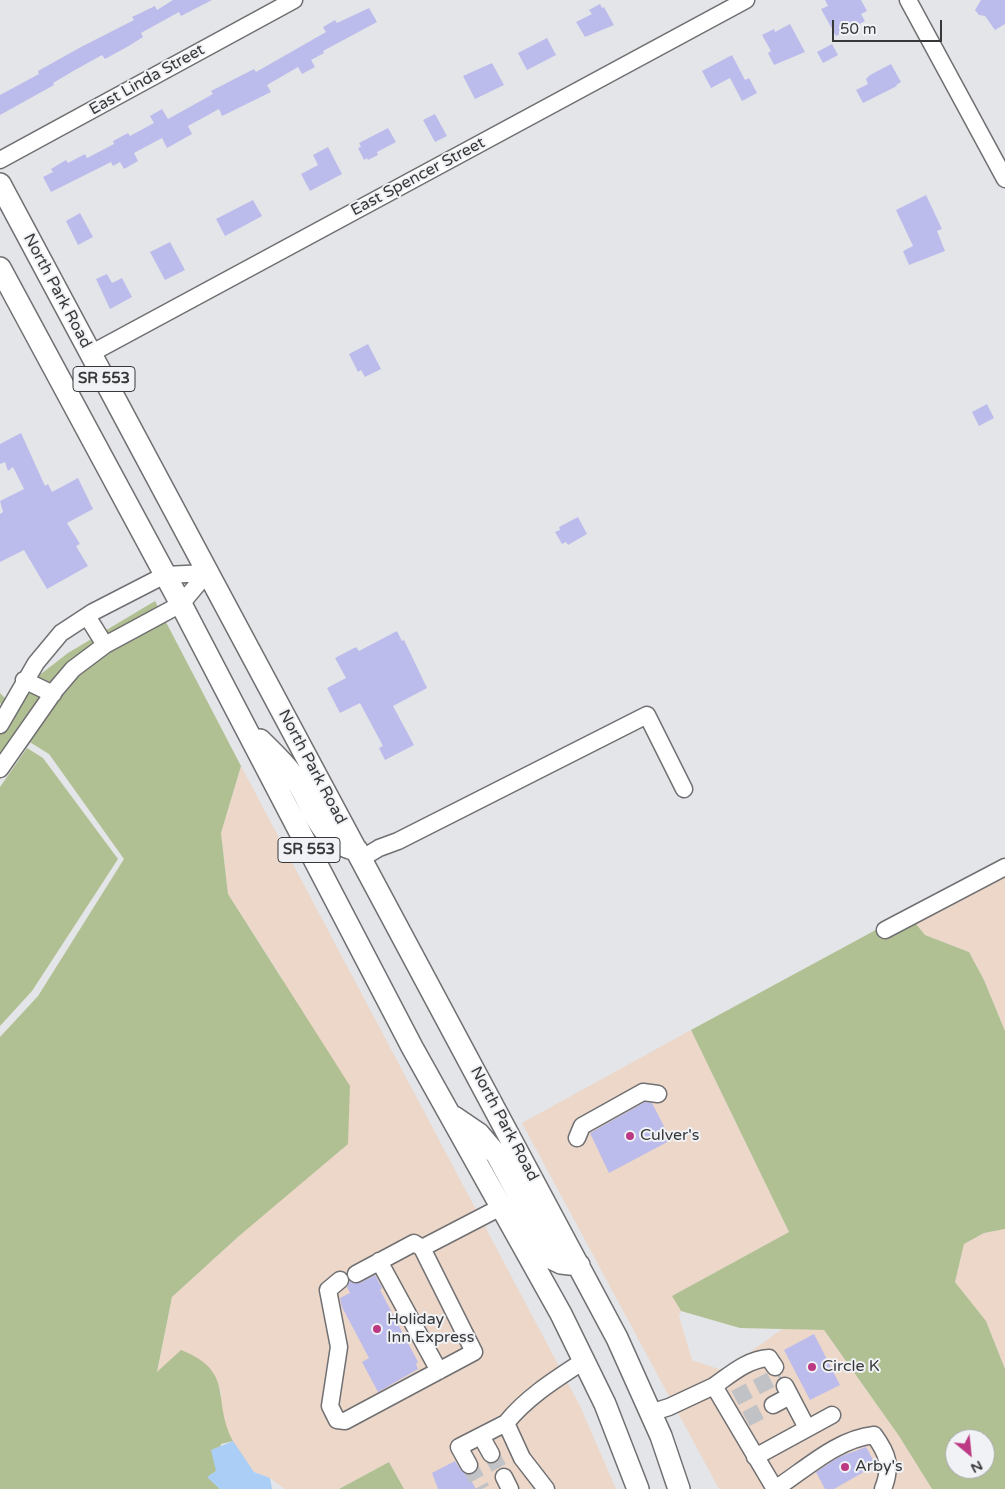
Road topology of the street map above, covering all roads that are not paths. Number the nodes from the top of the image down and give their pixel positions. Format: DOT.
graph roads {
  1 [pos="294,0"];
  2 [pos="746,0"];
  3 [pos="908,0"];
  4 [pos="0,160"];
  5 [pos="1005,179"];
  6 [pos="0,184"];
  7 [pos="0,268"];
  8 [pos="90,354"];
  9 [pos="207,573"];
  10 [pos="165,575"];
  11 [pos="181,604"];
  12 [pos="87,616"];
  13 [pos="105,645"];
  14 [pos="24,680"];
  15 [pos="53,694"];
  16 [pos="243,722"];
  17 [pos="0,725"];
  18 [pos="0,769"];
  19 [pos="684,789"];
  20 [pos="359,855"];
  21 [pos="1005,867"];
  22 [pos="885,930"];
  23 [pos="658,1094"];
  24 [pos="452,1115"];
  25 [pos="576,1138"];
  26 [pos="501,1207"];
  27 [pos="422,1248"];
  28 [pos="380,1261"];
  29 [pos="578,1265"];
  30 [pos="356,1274"];
  31 [pos="340,1280"];
  32 [pos="585,1360"];
  33 [pos="775,1366"];
  34 [pos="439,1370"];
  35 [pos="714,1386"];
  36 [pos="773,1405"];
  37 [pos="650,1413"];
  38 [pos="832,1415"];
  39 [pos="506,1423"];
  40 [pos="807,1428"];
  41 [pos="481,1436"];
  42 [pos="491,1454"];
  43 [pos="756,1457"];
  44 [pos="469,1465"];
  45 [pos="544,1489"];
  46 [pos="638,1489"];
  47 [pos="679,1489"];
  48 [pos="775,1489"];
  49 [pos="883,1489"];
  1 -- 4 [label="street, East Linda Street"];
  2 -- 8 [label="street, East Spencer Street"];
  3 -- 5 [label="street"];
  6 -- 8 [label="main road, North Park Road / SR 553"];
  7 -- 10 [label="main road, SR 553"];
  8 -- 9 [label="main road, North Park Road / SR 553"];
  9 -- 10 [label="street"];
  9 -- 11 [label="street"];
  9 -- 20 [label="main road, North Park Road / SR 553"];
  10 -- 11 [label="main road, SR 553"];
  10 -- 12 [label="street"];
  11 -- 13 [label="street"];
  11 -- 16 [label="main road, SR 553"];
  12 -- 13 [label="street"];
  12 -- 14 [label="street"];
  13 -- 15 [label="street"];
  14 -- 15 [label="street"];
  14 -- 17 [label="street"];
  15 -- 18 [label="street"];
  16 -- 20 [label="main road"];
  16 -- 24 [label="main road, SR 553"];
  19 -- 20 [label="street"];
  20 -- 29 [label="main road, North Park Road / SR 553"];
  21 -- 22 [label="street"];
  23 -- 25 [label="street"];
  24 -- 26 [label="main road, SR 553"];
  24 -- 29 [label="main road"];
  26 -- 27 [label="street"];
  26 -- 32 [label="main road, SR 553"];
  27 -- 28 [label="street"];
  27 -- 34 [label="street"];
  28 -- 30 [label="street"];
  28 -- 34 [label="street"];
  29 -- 37 [label="main road, North Park Road / SR 553"];
  31 -- 34 [label="street"];
  32 -- 39 [label="street"];
  32 -- 46 [label="main road, SR 553"];
  33 -- 35 [label="street"];
  35 -- 37 [label="street"];
  35 -- 43 [label="street"];
  36 -- 40 [label="street"];
  37 -- 47 [label="main road, North Park Road / SR 553"];
  38 -- 40 [label="street"];
  39 -- 41 [label="street"];
  39 -- 45 [label="street"];
  40 -- 43 [label="street"];
  41 -- 42 [label="street"];
  41 -- 44 [label="street"];
  43 -- 48 [label="street"];
  48 -- 49 [label="street"];
}
